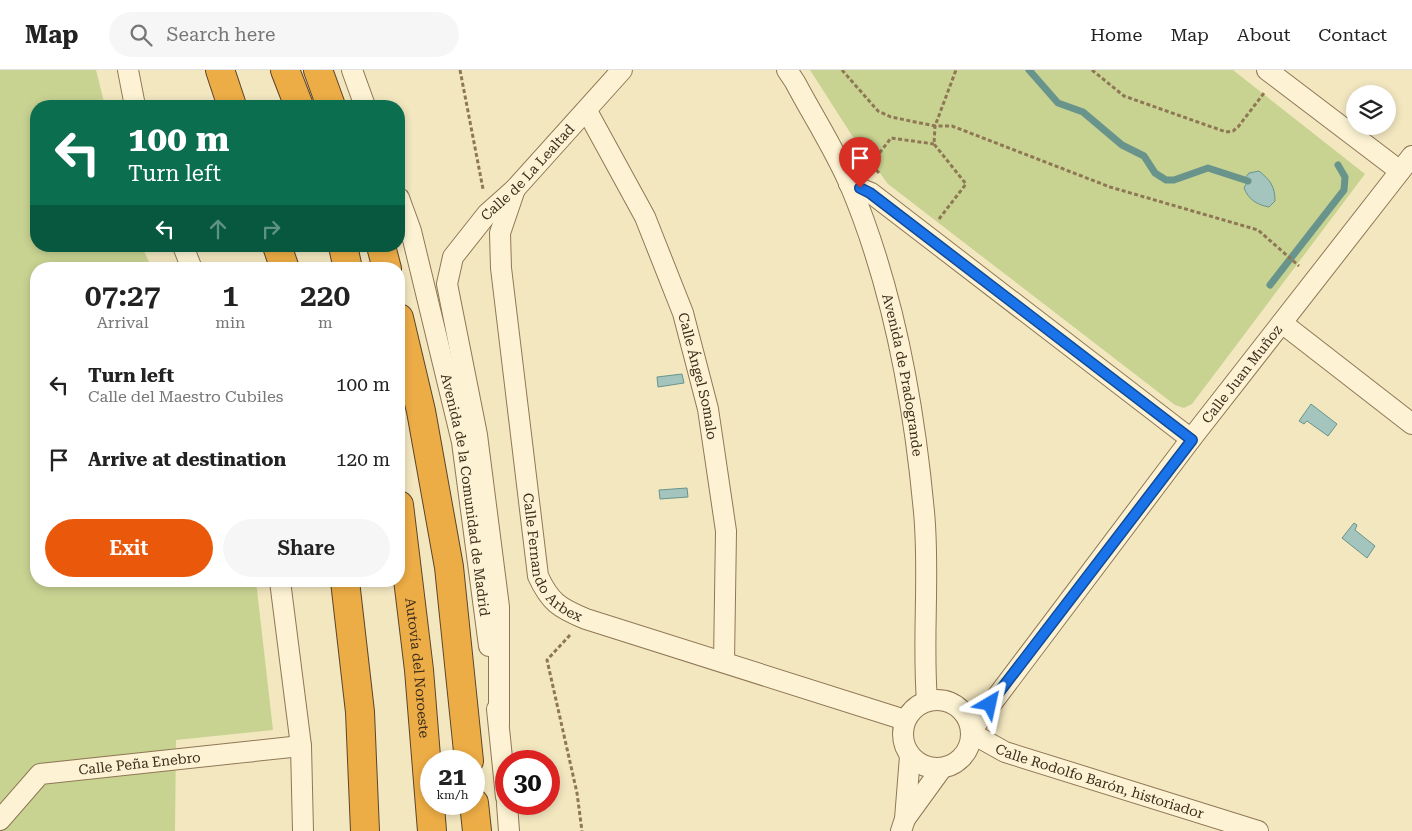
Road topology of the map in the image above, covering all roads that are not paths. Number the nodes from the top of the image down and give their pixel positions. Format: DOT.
graph roads {
  1 [pos="128,70"];
  2 [pos="220,70"];
  3 [pos="285,70"];
  4 [pos="318,70"];
  5 [pos="352,70"];
  6 [pos="622,70"];
  7 [pos="787,70"];
  8 [pos="1272,74"];
  9 [pos="134,100"];
  10 [pos="230,100"];
  11 [pos="297,100"];
  12 [pos="329,100"];
  13 [pos="363,100"];
  14 [pos="587,111"];
  15 [pos="1412,156"];
  16 [pos="1400,172"];
  17 [pos="849,184"];
  18 [pos="515,189"];
  19 [pos="405,214"];
  20 [pos="1282,323"];
  21 [pos="405,343"];
  22 [pos="1412,424"];
  23 [pos="1192,440"];
  24 [pos="405,557"];
  25 [pos="281,587"];
  26 [pos="346,587"];
  27 [pos="724,662"];
  28 [pos="1000,691"];
  29 [pos="928,701"];
  30 [pos="961,710"];
  31 [pos="905,720"];
  32 [pos="499,722"];
  33 [pos="971,732"];
  34 [pos="301,746"];
  35 [pos="468,750"];
  36 [pos="502,750"];
  37 [pos="910,756"];
  38 [pos="942,768"];
  39 [pos="475,815"];
  40 [pos="508,815"];
  41 [pos="0,820"];
  42 [pos="903,825"];
  43 [pos="303,831"];
  44 [pos="365,831"];
  45 [pos="432,831"];
  46 [pos="477,831"];
  47 [pos="510,831"];
  48 [pos="1258,831"];
  1 -- 9 [label="street"];
  2 -- 10 [label="highway"];
  3 -- 11 [label="highway"];
  4 -- 12 [label="highway"];
  5 -- 13 [label="street"];
  6 -- 14 [label="street, Calle de La Lealtad"];
  7 -- 17 [label="street, Avenida de Pradogrande"];
  8 -- 16 [label="street"];
  14 -- 18 [label="street, Calle de La Lealtad"];
  14 -- 27 [label="street, Calle Ángel Somalo"];
  15 -- 16 [label="street, Calle Juan Muñoz"];
  16 -- 20 [label="street, Calle Juan Muñoz"];
  17 -- 23 [label="street"];
  17 -- 29 [label="street, Avenida de Pradogrande"];
  18 -- 27 [label="street, Calle Fernando Arbex"];
  18 -- 32 [label="street, Calle de La Lealtad"];
  19 -- 32 [label="street, Avenida de la Comunidad de Madrid"];
  20 -- 22 [label="street"];
  20 -- 23 [label="street, Calle Juan Muñoz"];
  21 -- 35 [label="highway"];
  23 -- 28 [label="street, Calle Juan Muñoz"];
  24 -- 45 [label="highway, Autovía del Noroeste"];
  25 -- 34 [label="street"];
  26 -- 44 [label="highway"];
  27 -- 31 [label="street, Calle Fernando Arbex"];
  28 -- 30 [label="street, Calle Juan Muñoz"];
  28 -- 33 [label="street, Calle Juan Muñoz"];
  29 -- 30 [label="street"];
  29 -- 31 [label="street"];
  30 -- 33 [label="street"];
  31 -- 37 [label="street"];
  32 -- 36 [label="street, Avenida de la Comunidad de Madrid"];
  33 -- 38 [label="street"];
  33 -- 48 [label="street, Calle Rodolfo Barón, historiador"];
  34 -- 41 [label="street, Calle Peña Enebro"];
  34 -- 43 [label="street"];
  37 -- 38 [label="street"];
  37 -- 42 [label="street"];
  38 -- 42 [label="street"];
  39 -- 46 [label="highway"];
  40 -- 47 [label="street"];
}
